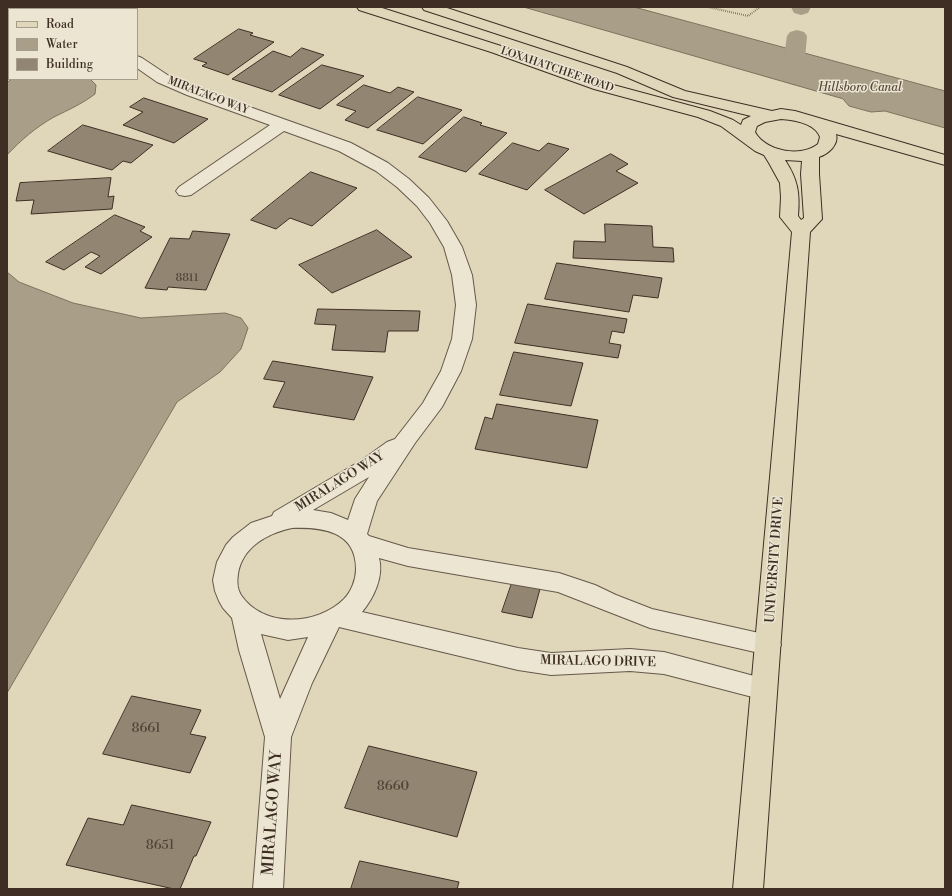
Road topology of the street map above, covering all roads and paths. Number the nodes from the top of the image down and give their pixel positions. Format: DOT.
graph roads {
  1 [pos="364,7"];
  2 [pos="429,7"];
  3 [pos="708,7"];
  4 [pos="760,7"];
  5 [pos="138,61"];
  6 [pos="770,114"];
  7 [pos="283,124"];
  8 [pos="821,125"];
  9 [pos="748,138"];
  10 [pos="818,151"];
  11 [pos="771,153"];
  12 [pos="945,160"];
  13 [pos="945,170"];
  14 [pos="185,191"];
  15 [pos="801,231"];
  16 [pos="407,438"];
  17 [pos="272,524"];
  18 [pos="357,539"];
  19 [pos="244,616"];
  20 [pos="334,619"];
  21 [pos="768,645"];
  22 [pos="764,689"];
  23 [pos="278,737"];
  24 [pos="268,889"];
  25 [pos="748,889"];
  1 -- 9 [label="main road, LOXAHATCHEE ROAD"];
  2 -- 6 [label="main road, LOXAHATCHEE ROAD"];
  3 -- 4 [label="path"];
  5 -- 7 [label="street, MIRALAGO WAY"];
  6 -- 8 [label="main road, LOXAHATCHEE ROAD"];
  6 -- 9 [label="main road"];
  7 -- 14 [label="street"];
  7 -- 16 [label="street, MIRALAGO WAY"];
  8 -- 10 [label="main road"];
  8 -- 12 [label="main road"];
  9 -- 11 [label="main road, LOXAHATCHEE ROAD"];
  10 -- 11 [label="main road"];
  10 -- 13 [label="main road"];
  10 -- 15 [label="main road"];
  11 -- 15 [label="main road"];
  15 -- 21 [label="main road, UNIVERSITY DRIVE"];
  16 -- 17 [label="street, MIRALAGO WAY"];
  16 -- 18 [label="street, MIRALAGO WAY"];
  17 -- 18 [label="street"];
  17 -- 19 [label="street"];
  18 -- 20 [label="street"];
  18 -- 21 [label="street"];
  19 -- 20 [label="street"];
  19 -- 23 [label="street, MIRALAGO WAY"];
  20 -- 22 [label="street, MIRALAGO DRIVE"];
  20 -- 23 [label="street, MIRALAGO WAY"];
  21 -- 22 [label="main road, UNIVERSITY DRIVE"];
  22 -- 25 [label="main road, UNIVERSITY DRIVE"];
  23 -- 24 [label="street, MIRALAGO WAY"];
}
